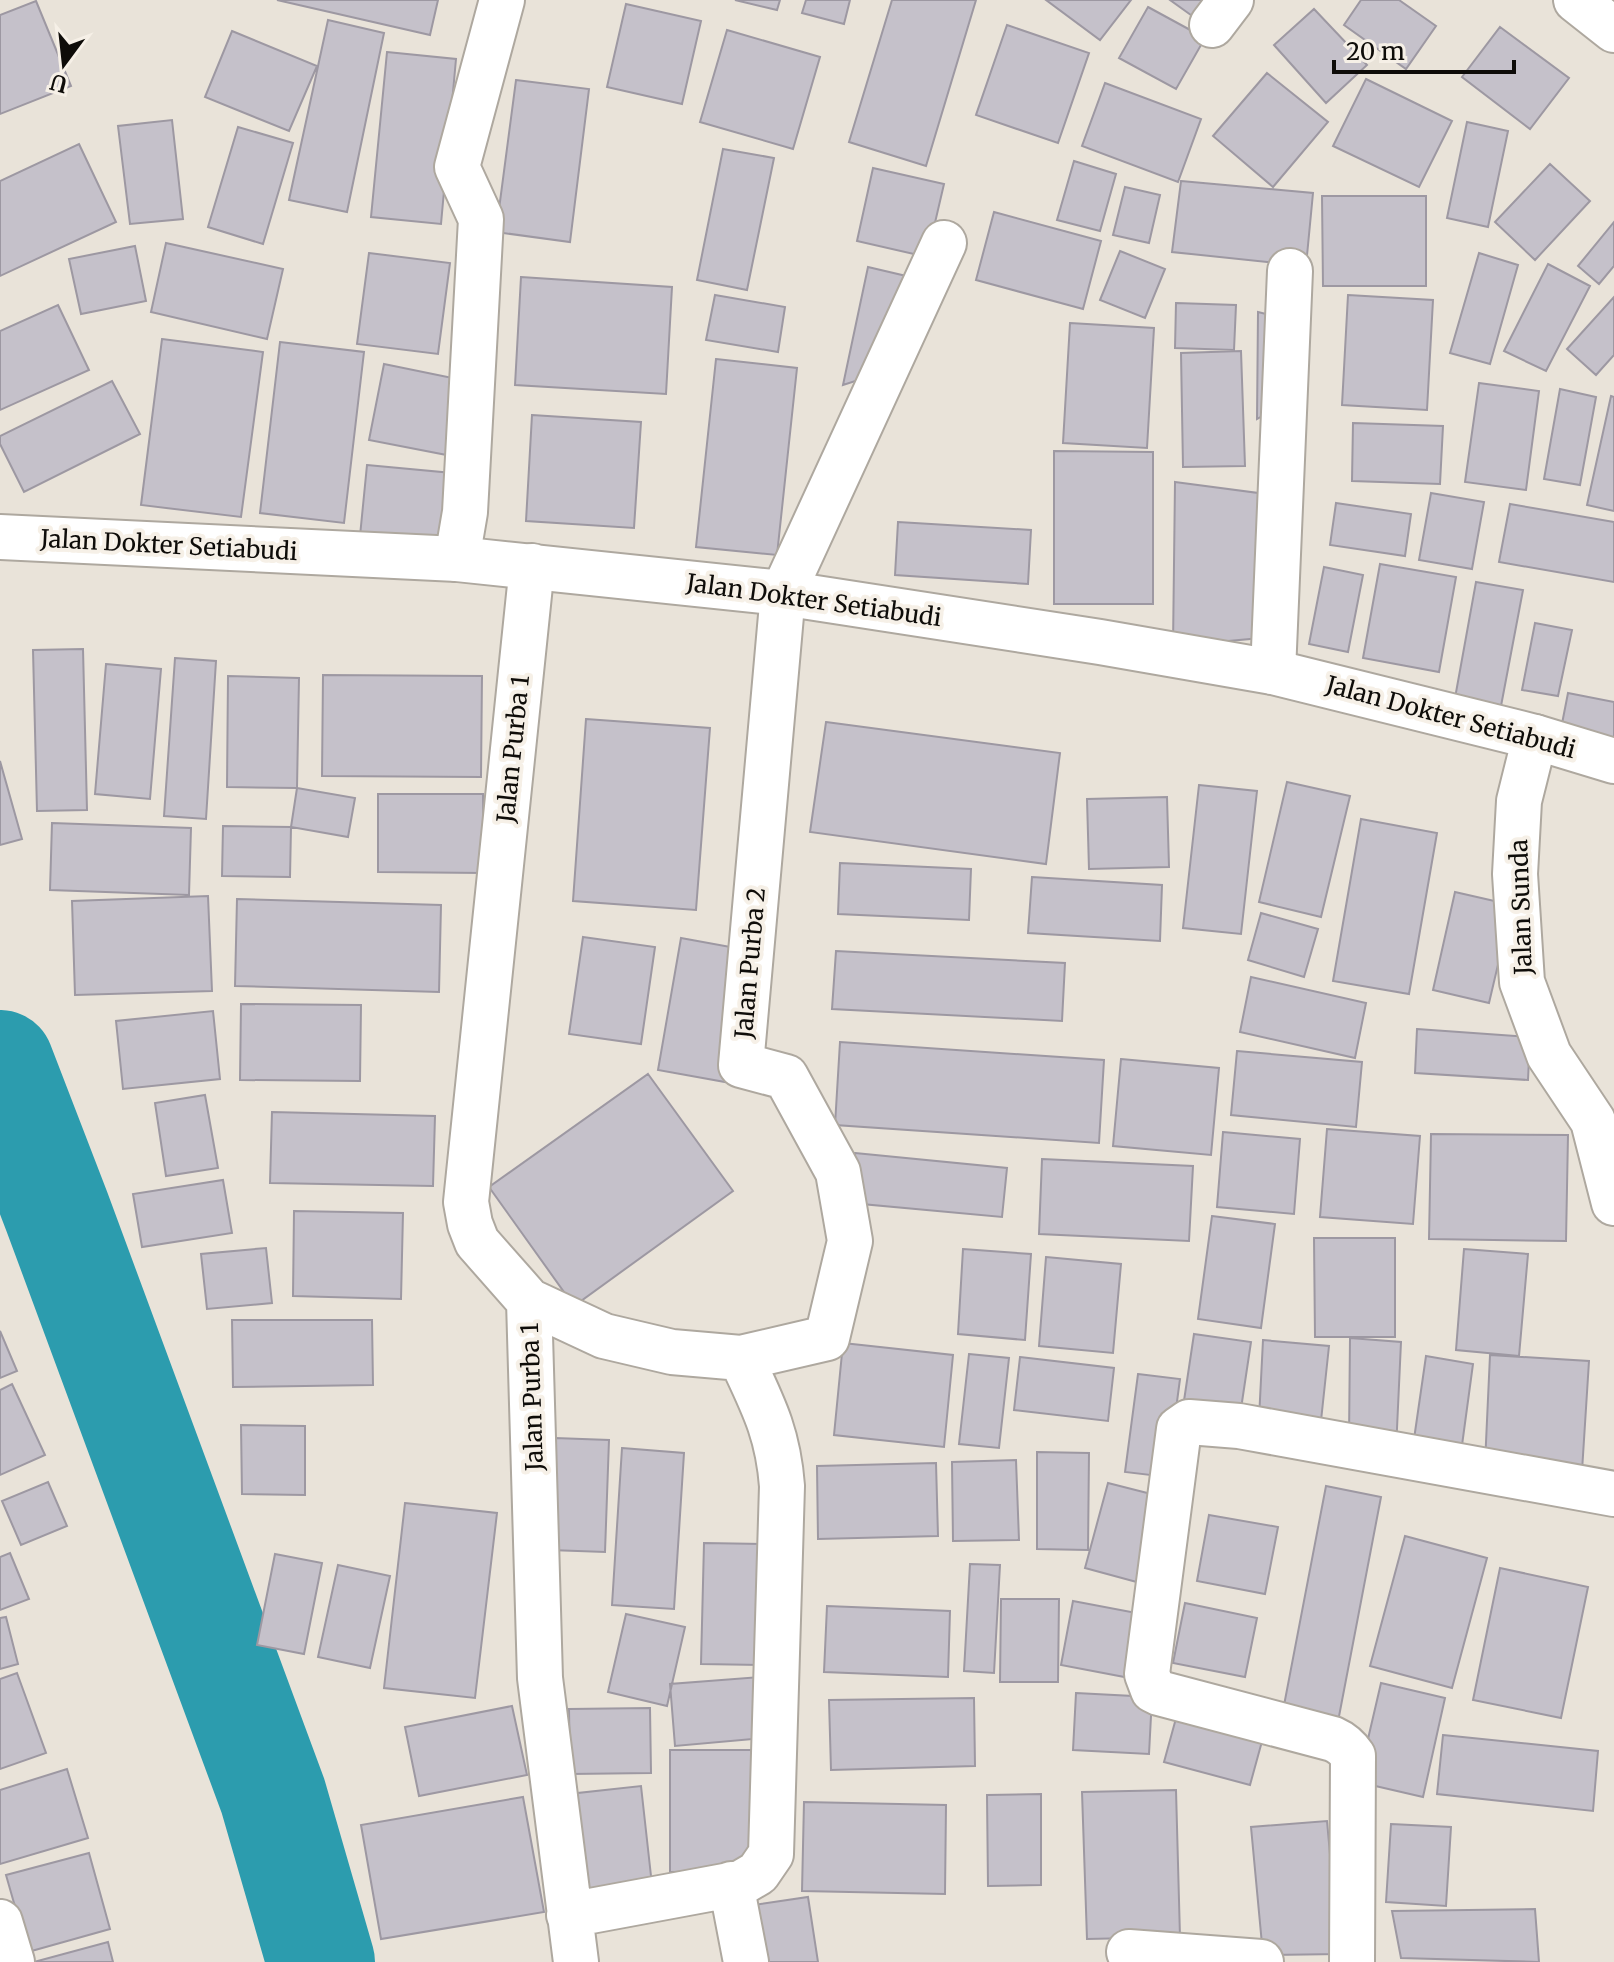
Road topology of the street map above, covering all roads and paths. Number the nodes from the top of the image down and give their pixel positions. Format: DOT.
graph roads {
  1 [pos="502,0"];
  2 [pos="1576,0"];
  3 [pos="1614,30"];
  4 [pos="944,243"];
  5 [pos="1290,271"];
  6 [pos="0,537"];
  7 [pos="457,559"];
  8 [pos="532,566"];
  9 [pos="783,593"];
  10 [pos="1273,672"];
  11 [pos="1535,737"];
  12 [pos="1614,761"];
  13 [pos="1614,1203"];
  14 [pos="529,1301"];
  15 [pos="741,1358"];
  16 [pos="1614,1494"];
  17 [pos="731,1884"];
  18 [pos="569,1915"];
  19 [pos="0,1922"];
  20 [pos="1129,1952"];
  21 [pos="12,1962"];
  22 [pos="576,1962"];
  23 [pos="746,1962"];
  24 [pos="1261,1962"];
  25 [pos="1352,1962"];
  1 -- 7 [label="street"];
  2 -- 3 [label="street"];
  4 -- 9 [label="street"];
  5 -- 10 [label="street"];
  6 -- 7 [label="street, Jalan Dokter Setiabudi"];
  7 -- 8 [label="street, Jalan Dokter Setiabudi"];
  8 -- 9 [label="street, Jalan Dokter Setiabudi"];
  8 -- 14 [label="street, Jalan Purba 1"];
  9 -- 10 [label="street, Jalan Dokter Setiabudi"];
  9 -- 15 [label="street, Jalan Purba 2"];
  10 -- 11 [label="street, Jalan Dokter Setiabudi"];
  11 -- 12 [label="street, Jalan Dokter Setiabudi"];
  11 -- 13 [label="street, Jalan Sunda"];
  14 -- 15 [label="street"];
  14 -- 18 [label="street, Jalan Purba 1"];
  15 -- 17 [label="street"];
  16 -- 25 [label="street"];
  17 -- 18 [label="street"];
  17 -- 23 [label="street"];
  18 -- 22 [label="street, Jalan Purba 1"];
  19 -- 21 [label="street"];
  20 -- 24 [label="street"];
}
